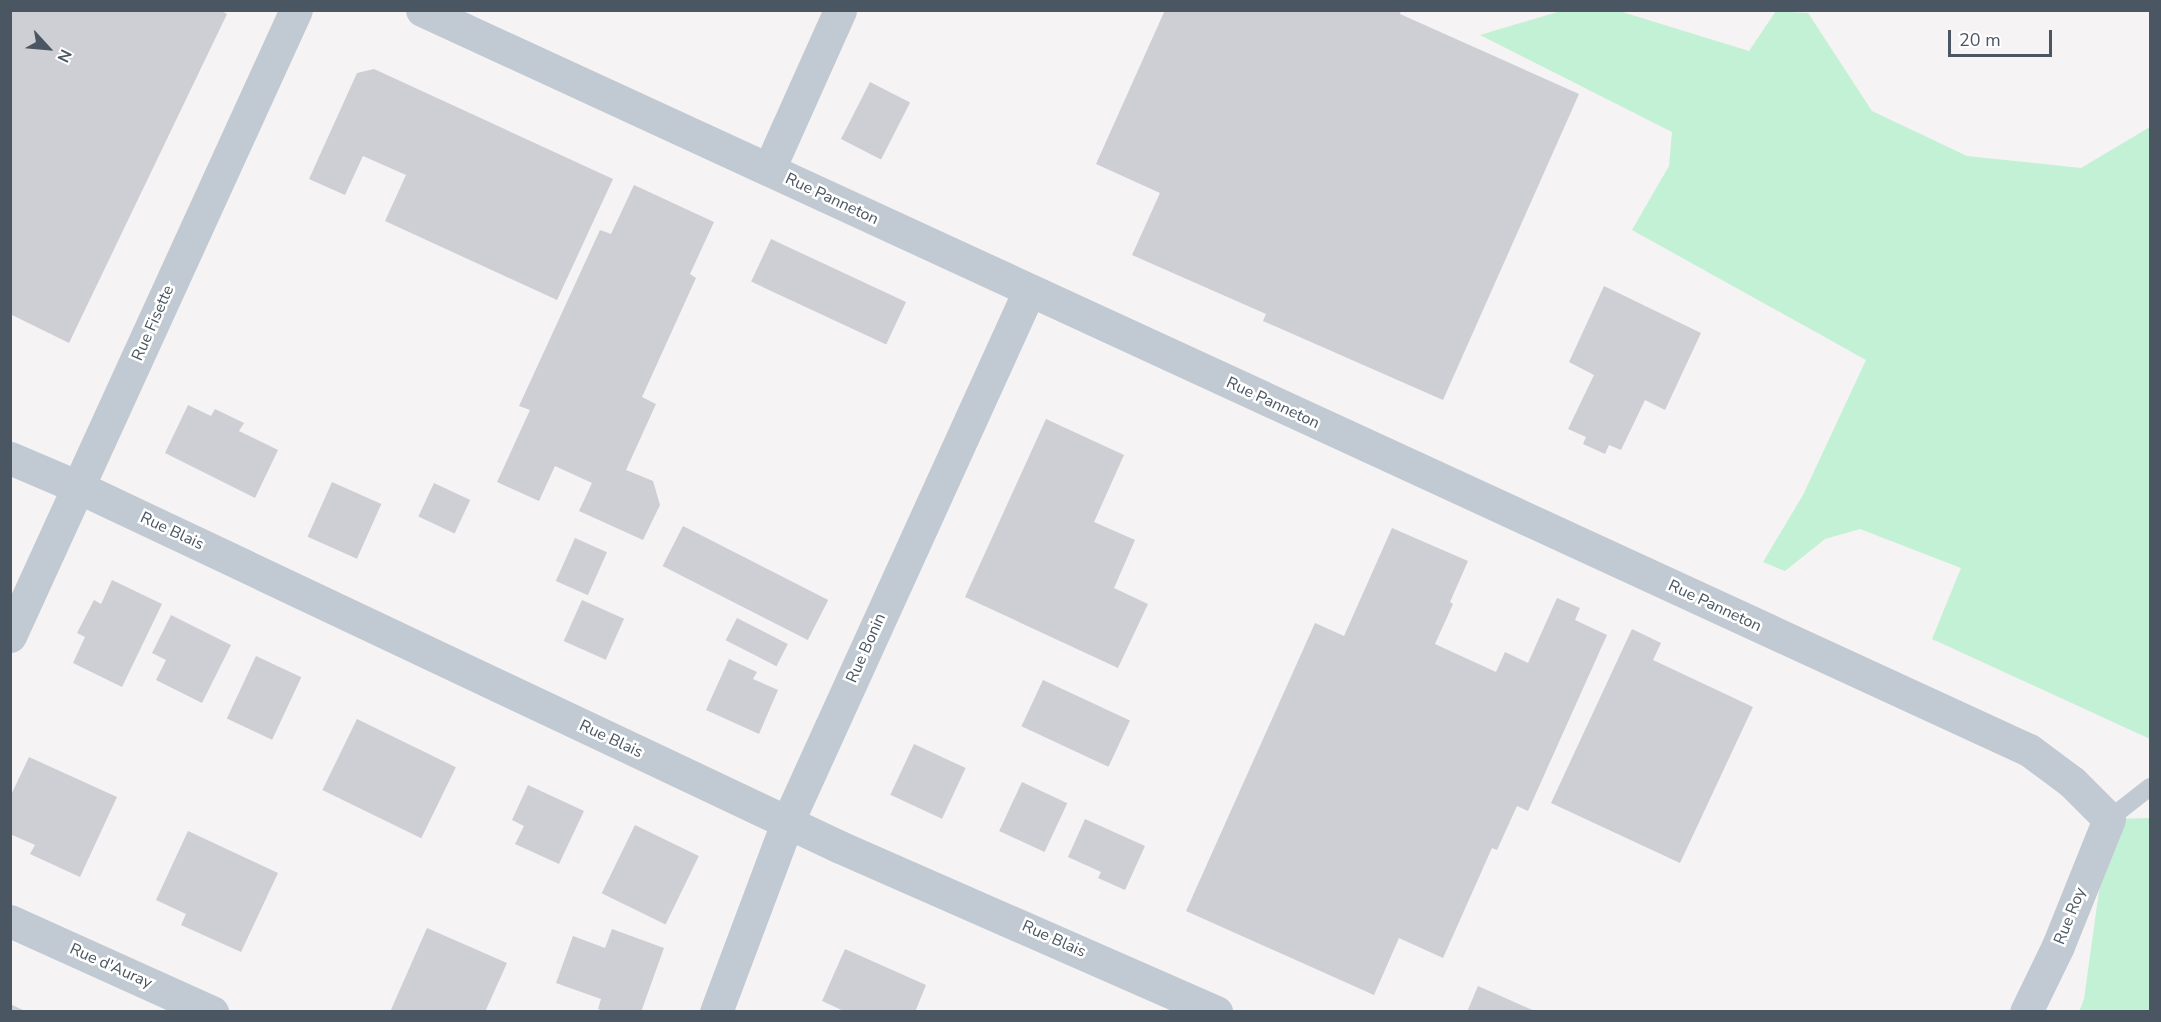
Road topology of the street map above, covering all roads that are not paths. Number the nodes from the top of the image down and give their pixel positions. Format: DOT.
graph roads {
  1 [pos="296,10"];
  2 [pos="422,10"];
  3 [pos="840,10"];
  4 [pos="769,169"];
  5 [pos="1029,291"];
  6 [pos="10,458"];
  7 [pos="78,487"];
  8 [pos="10,636"];
  9 [pos="2151,787"];
  10 [pos="2109,819"];
  11 [pos="788,823"];
  12 [pos="10,921"];
  13 [pos="212,1011"];
  14 [pos="716,1011"];
  15 [pos="1216,1011"];
  16 [pos="2026,1011"];
  1 -- 7 [label="street, Rue Fisette"];
  2 -- 4 [label="street, Rue Panneton"];
  3 -- 4 [label="street"];
  4 -- 5 [label="street, Rue Panneton"];
  5 -- 10 [label="street, Rue Panneton"];
  5 -- 11 [label="street, Rue Bonin"];
  6 -- 7 [label="street, Rue Blais"];
  7 -- 8 [label="street, Rue Fisette"];
  7 -- 11 [label="street, Rue Blais"];
  9 -- 10 [label="lane"];
  10 -- 16 [label="street, Rue Roy"];
  11 -- 14 [label="street, Rue Bonin"];
  11 -- 15 [label="street, Rue Blais"];
  12 -- 13 [label="street, Rue d'Auray"];
}
